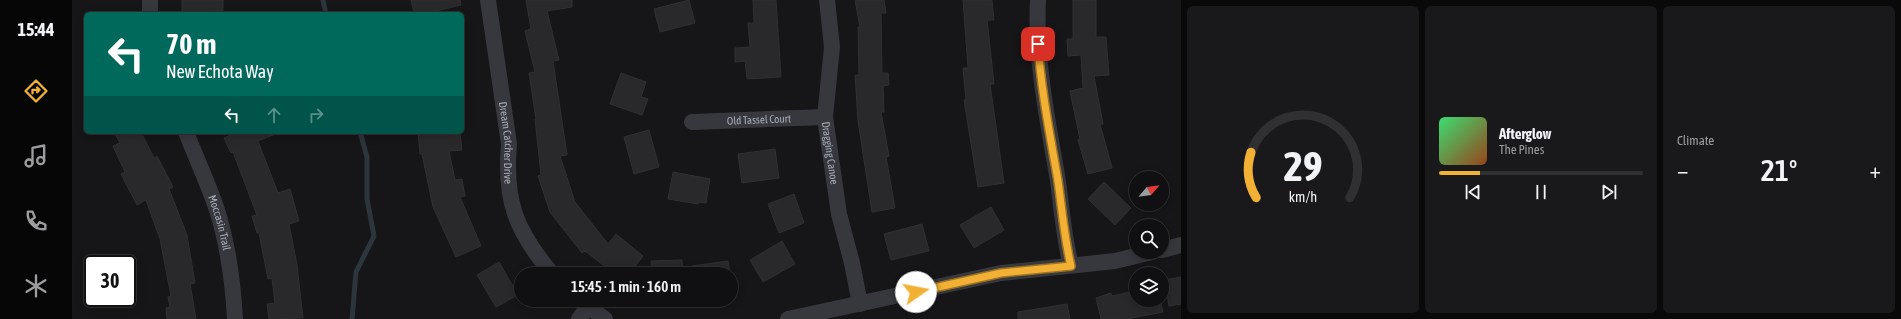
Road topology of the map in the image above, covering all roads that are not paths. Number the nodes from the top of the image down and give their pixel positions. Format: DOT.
graph roads {
  1 [pos="150,0"];
  2 [pos="488,0"];
  3 [pos="828,0"];
  4 [pos="1038,0"];
  5 [pos="150,12"];
  6 [pos="825,116"];
  7 [pos="692,122"];
  8 [pos="187,134"];
  9 [pos="1181,245"];
  10 [pos="1169,248"];
  11 [pos="1129,257"];
  12 [pos="1071,266"];
  13 [pos="547,267"];
  14 [pos="860,304"];
  15 [pos="582,308"];
  16 [pos="235,319"];
  17 [pos="605,319"];
  18 [pos="788,319"];
  1 -- 5 [label="street"];
  2 -- 13 [label="street, Dream Catcher Drive"];
  3 -- 6 [label="street, Dragging Canoe"];
  4 -- 12 [label="street"];
  6 -- 7 [label="street, Old Tassel Court"];
  6 -- 14 [label="street, Dragging Canoe"];
  8 -- 16 [label="street, Moccasin Trail"];
  9 -- 10 [label="street"];
  11 -- 12 [label="street"];
  12 -- 14 [label="street"];
  14 -- 18 [label="street"];
  15 -- 17 [label="street"];
}
